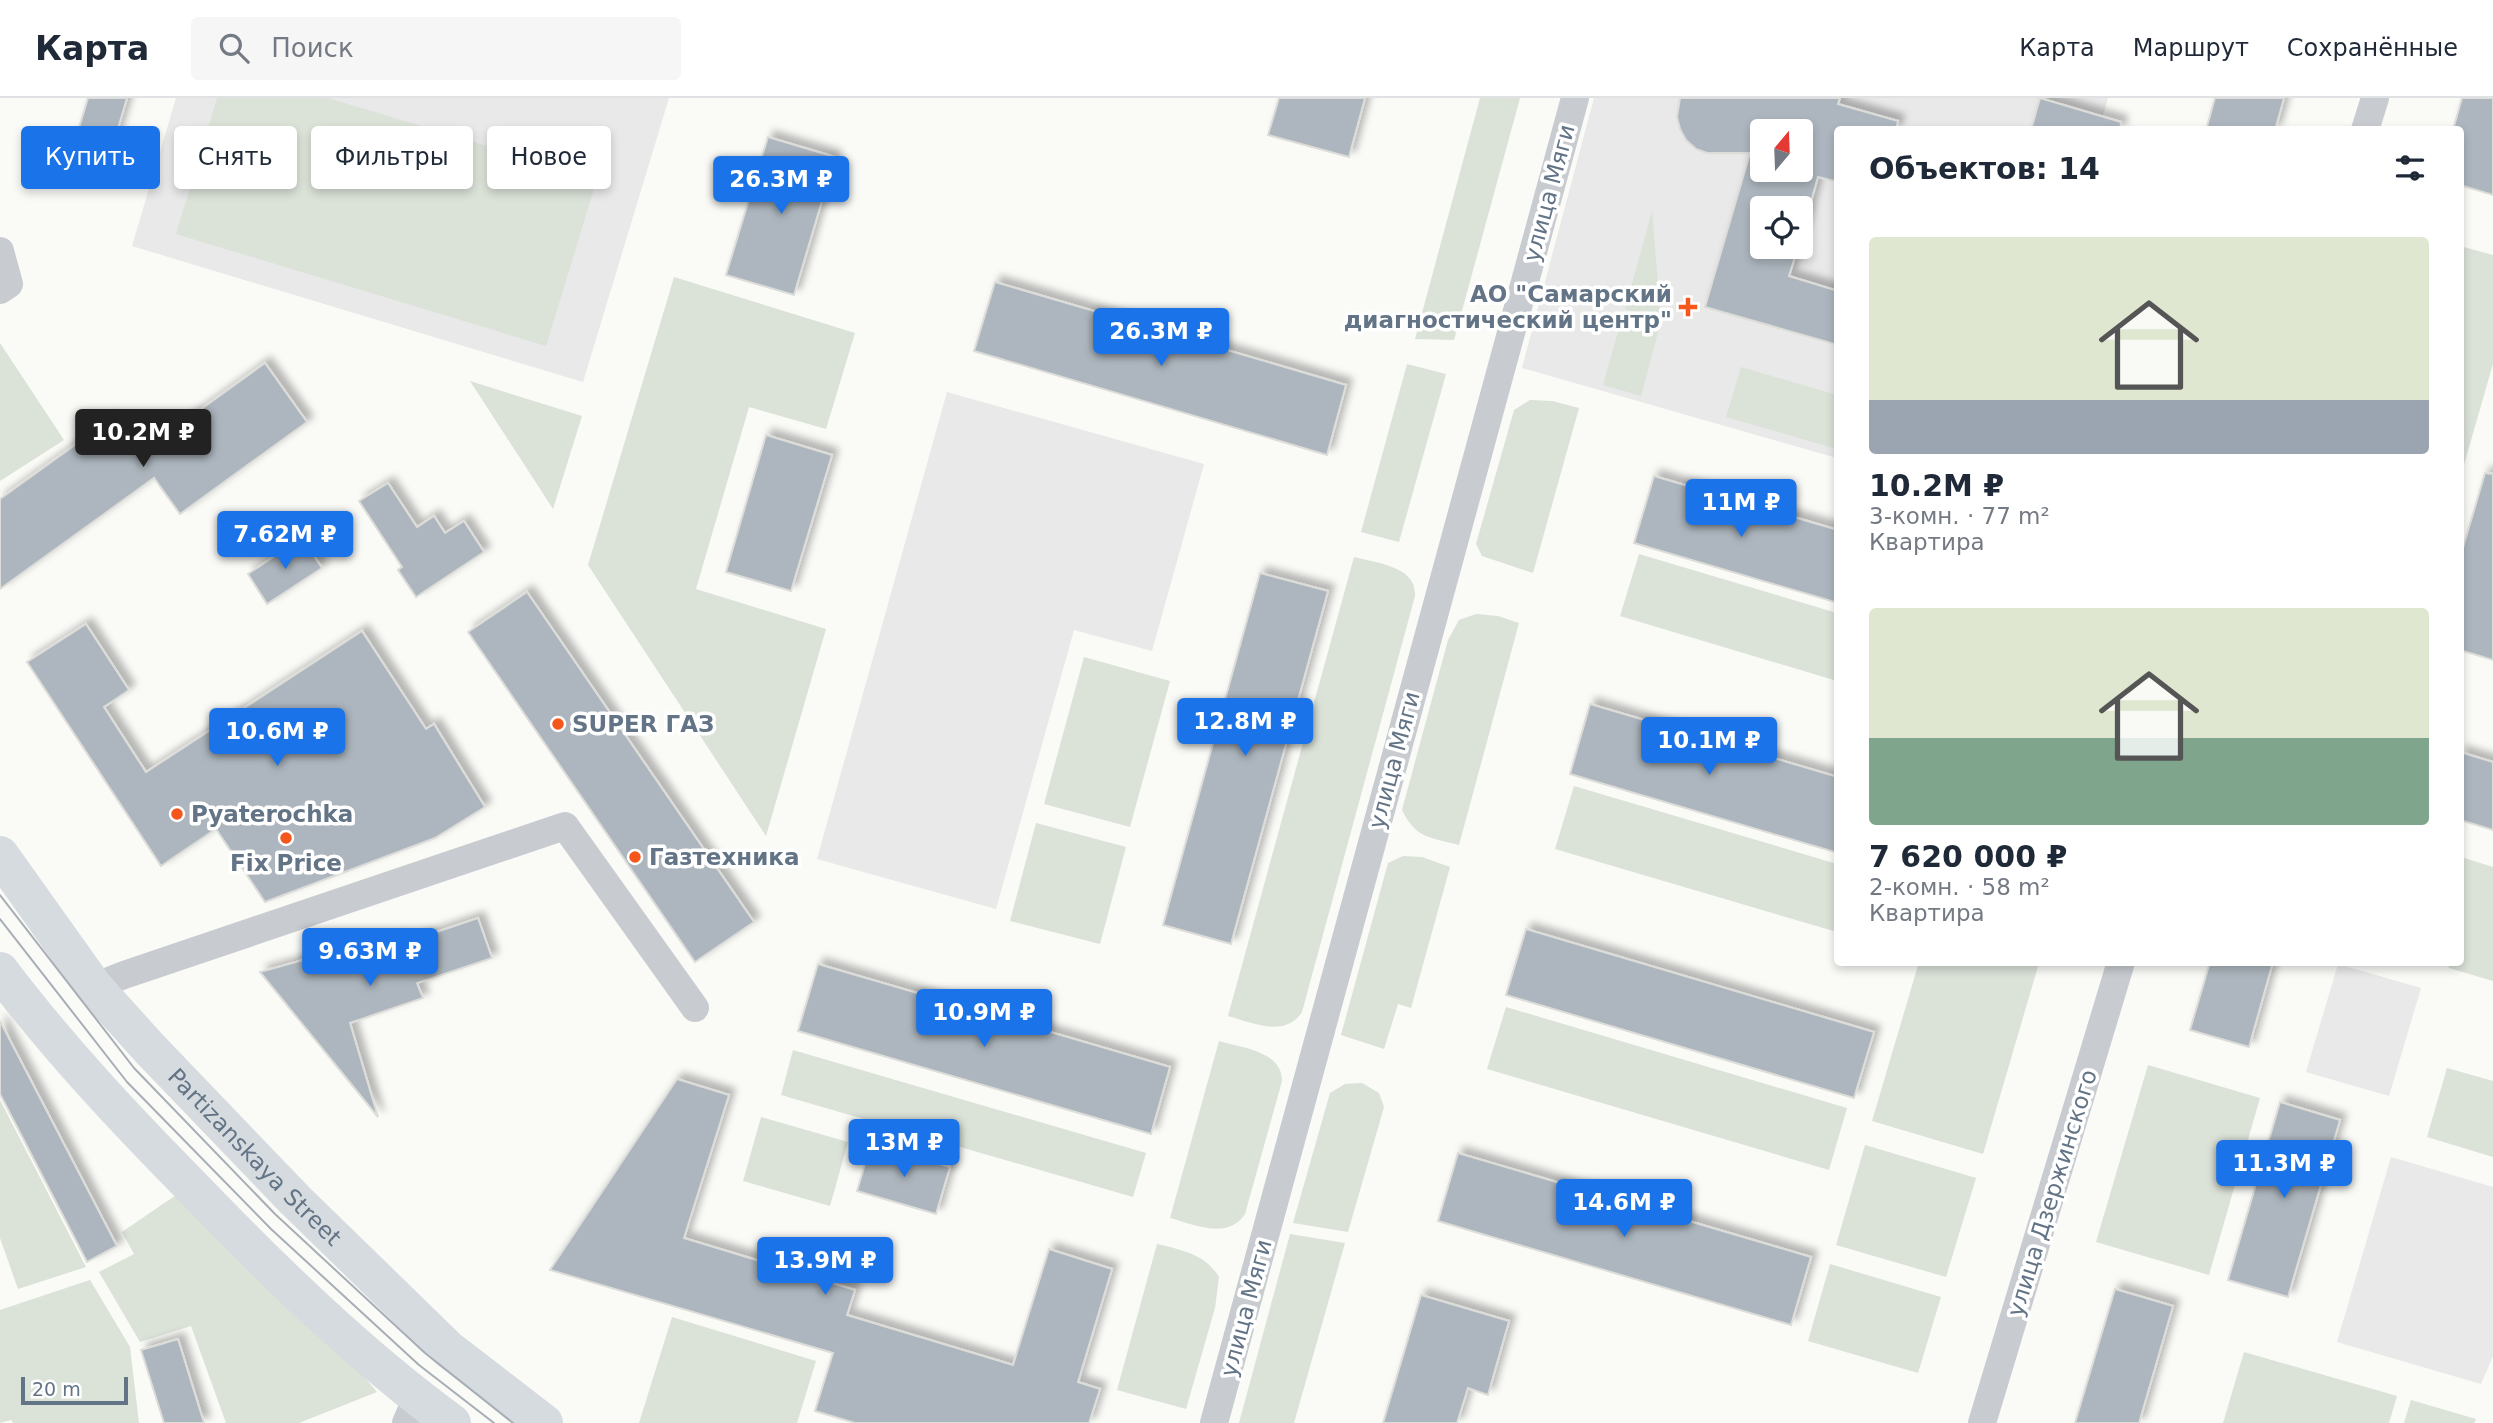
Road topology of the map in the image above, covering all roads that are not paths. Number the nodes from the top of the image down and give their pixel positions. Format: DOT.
graph roads {
  1 [pos="1575,98"];
  2 [pos="2375,98"];
  3 [pos="2366,126"];
  4 [pos="0,251"];
  5 [pos="0,290"];
  6 [pos="0,855"];
  7 [pos="2120,966"];
  8 [pos="0,971"];
  9 [pos="94,987"];
  10 [pos="695,1008"];
  11 [pos="412,1410"];
  12 [pos="452,1423"];
  13 [pos="544,1423"];
  14 [pos="1214,1423"];
  15 [pos="1982,1423"];
  1 -- 14 [label="street, улица Мяги"];
  2 -- 3 [label="street"];
  4 -- 5 [label="street"];
  6 -- 9 [label="street, Partizanskaya Street"];
  7 -- 15 [label="street, улица Дзержинского"];
  8 -- 11 [label="street"];
  9 -- 10 [label="street"];
  9 -- 13 [label="street, Partizanskaya Street"];
  11 -- 12 [label="street"];
}
